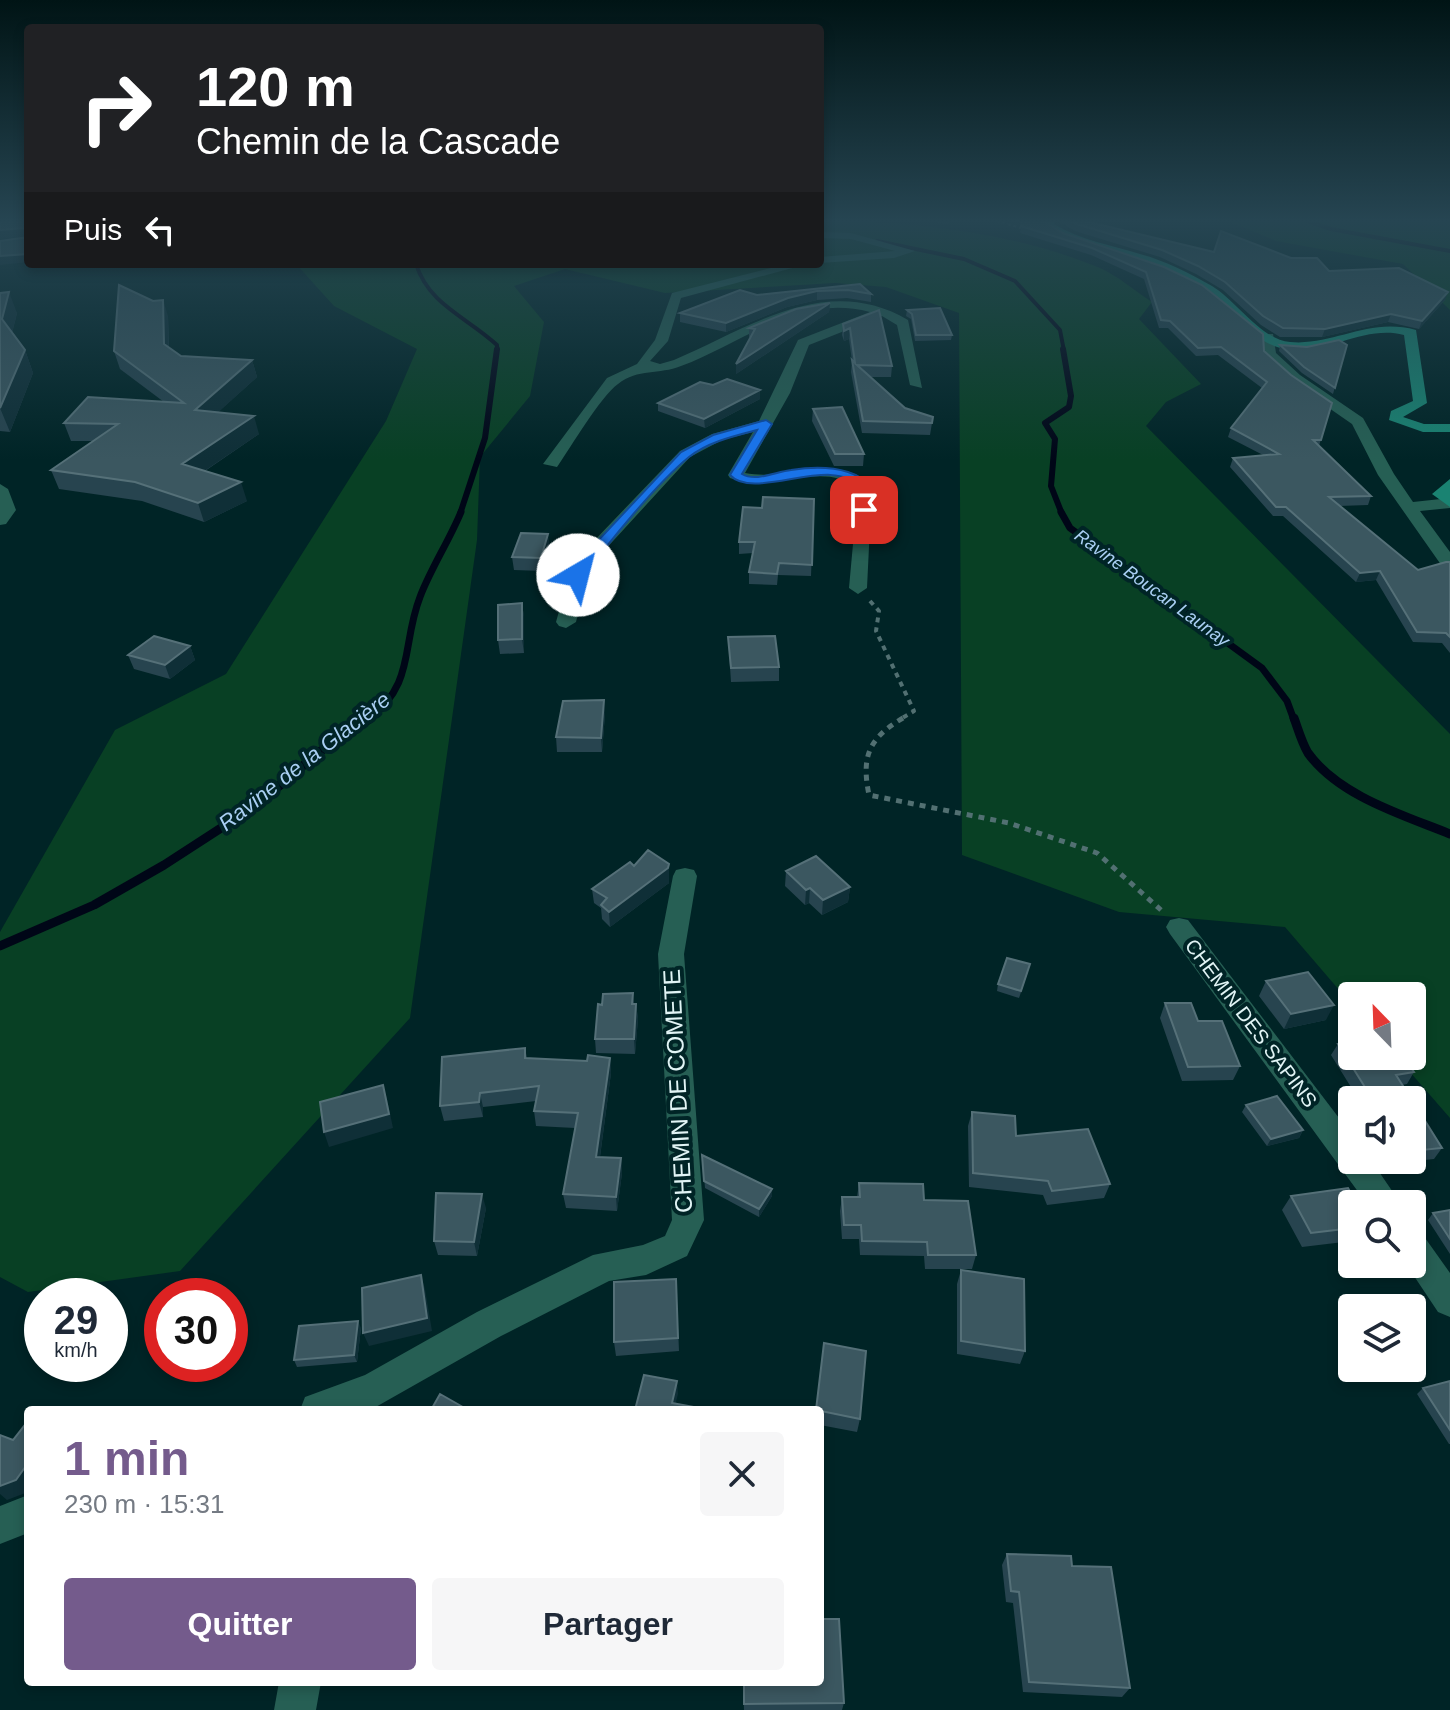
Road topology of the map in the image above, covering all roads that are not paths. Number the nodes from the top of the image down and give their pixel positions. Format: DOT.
graph roads {
  1 [pos="674,301"];
  2 [pos="1227,301"];
  3 [pos="883,311"];
  4 [pos="1268,337"];
  5 [pos="646,365"];
  6 [pos="917,385"];
  7 [pos="766,424"];
  8 [pos="1450,428"];
  9 [pos="551,464"];
  10 [pos="1450,484"];
  11 [pos="0,489"];
  12 [pos="1450,502"];
  13 [pos="1408,507"];
  14 [pos="0,520"];
  15 [pos="1450,565"];
  16 [pos="858,588"];
  17 [pos="566,622"];
  18 [pos="685,876"];
  19 [pos="1179,927"];
  20 [pos="1338,1139"];
  21 [pos="1426,1266"];
  22 [pos="1450,1301"];
  23 [pos="329,1406"];
  24 [pos="24,1516"];
  25 [pos="0,1525"];
  26 [pos="299,1686"];
  27 [pos="295,1710"];
  1 -- 5 [label="street"];
  2 -- 4 [label="main road"];
  3 -- 5 [label="street"];
  3 -- 6 [label="street"];
  3 -- 7 [label="street"];
  4 -- 8 [label="main road"];
  4 -- 13 [label="street"];
  5 -- 9 [label="street"];
  7 -- 16 [label="street"];
  7 -- 17 [label="street"];
  10 -- 12 [label="main road"];
  11 -- 14 [label="street"];
  12 -- 13 [label="street"];
  13 -- 15 [label="street"];
  18 -- 23 [label="street, CHEMIN DE COMETE"];
  19 -- 20 [label="street, CHEMIN DES SAPINS"];
  21 -- 22 [label="street"];
  24 -- 25 [label="street"];
  26 -- 27 [label="street"];
}
